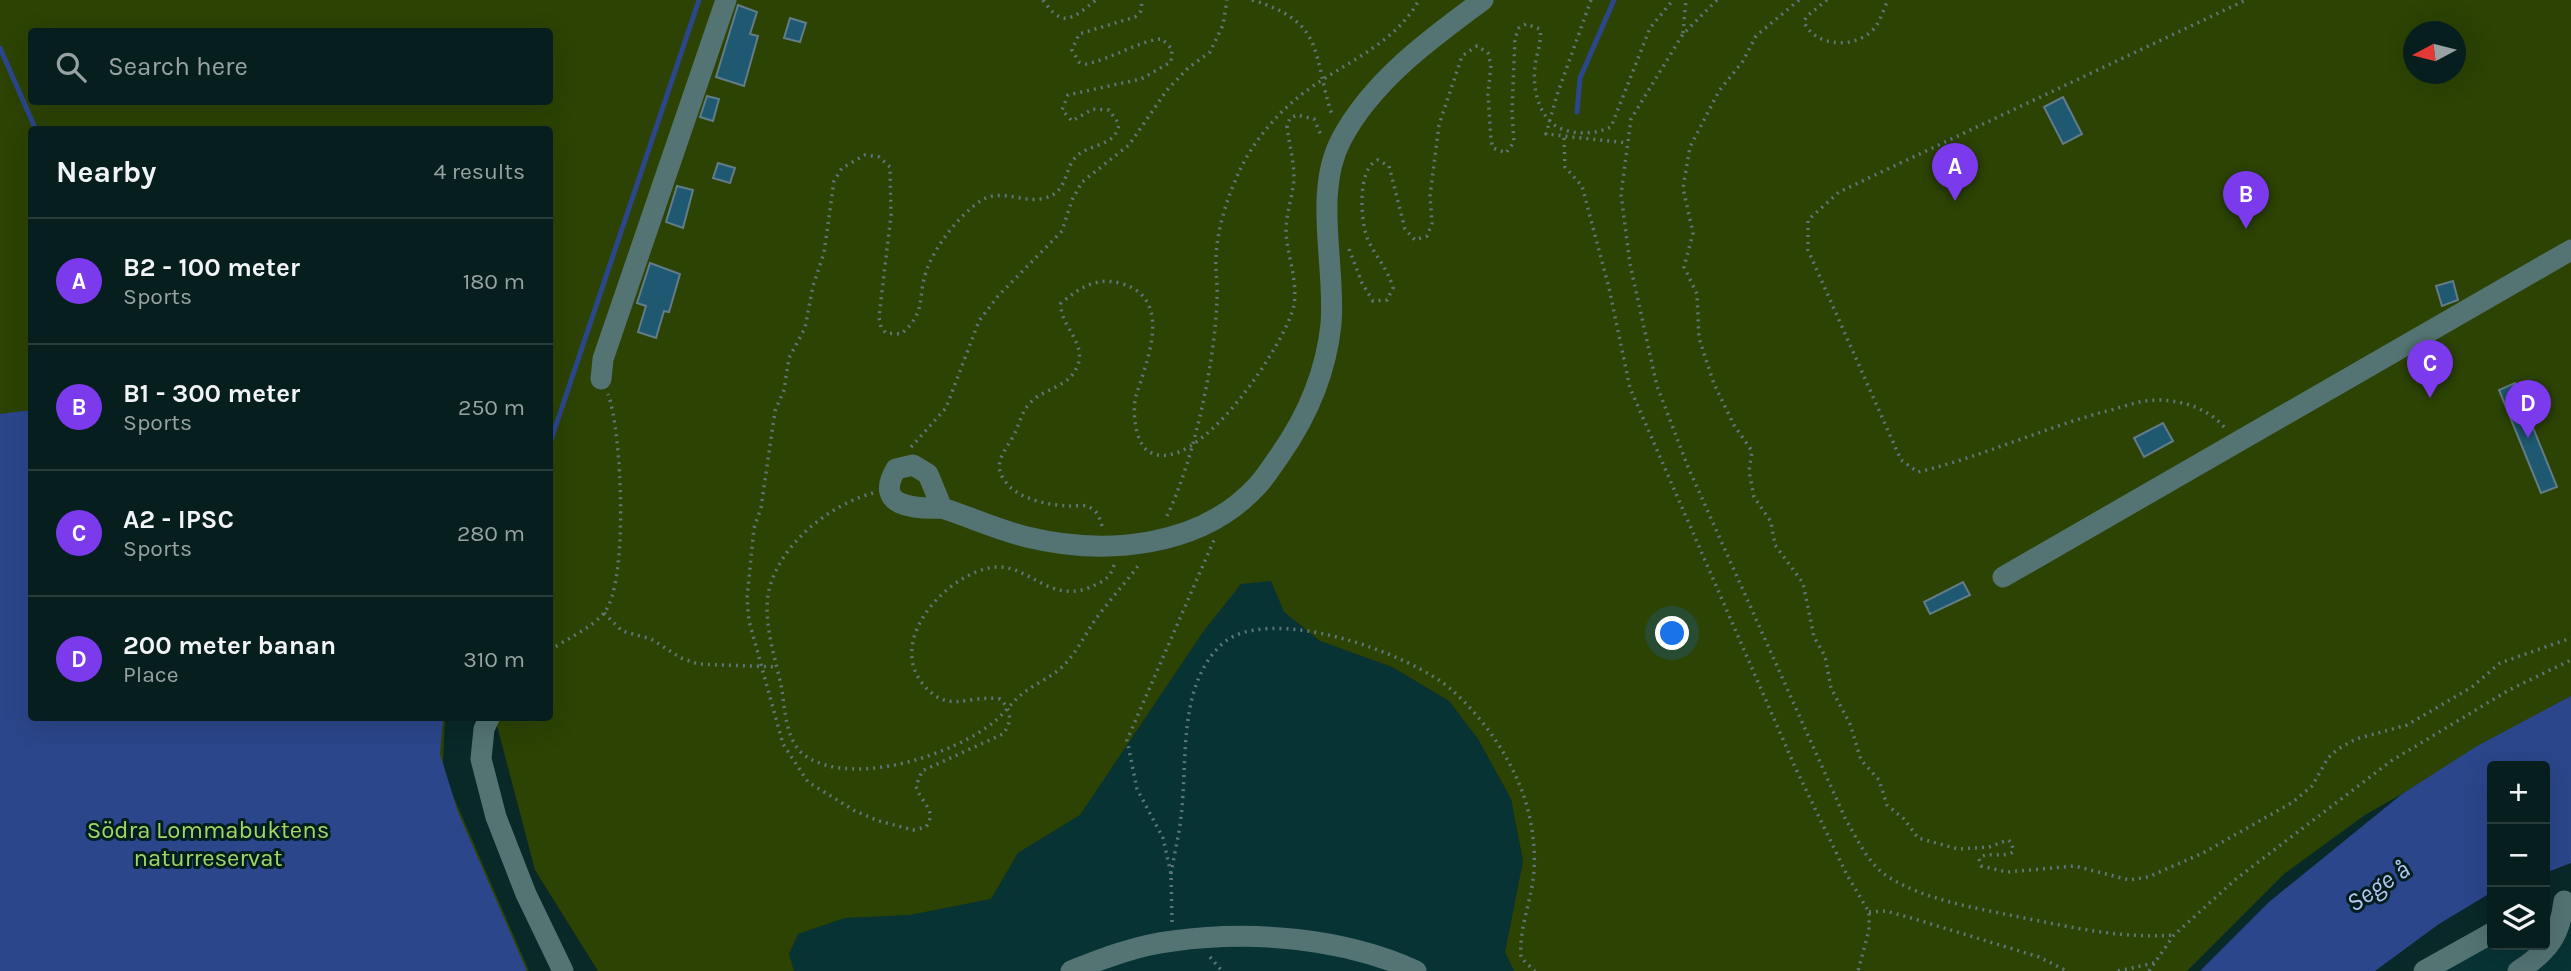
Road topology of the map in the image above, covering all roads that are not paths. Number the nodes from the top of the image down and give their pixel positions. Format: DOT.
graph roads {
  1 [pos="726,0"];
  2 [pos="1483,0"];
  3 [pos="2571,250"];
  4 [pos="601,379"];
  5 [pos="942,508"];
  6 [pos="2003,577"];
  7 [pos="488,721"];
  8 [pos="2560,903"];
  9 [pos="2487,936"];
  10 [pos="563,971"];
  11 [pos="1071,971"];
  12 [pos="1416,971"];
  13 [pos="2424,971"];
  14 [pos="2518,971"];
  1 -- 4 [label="street"];
  2 -- 5 [label="street"];
  3 -- 6 [label="street"];
  5 -- 5 [label="street"];
  7 -- 10 [label="street"];
  8 -- 14 [label="street"];
  9 -- 13 [label="street"];
  11 -- 12 [label="street"];
}
